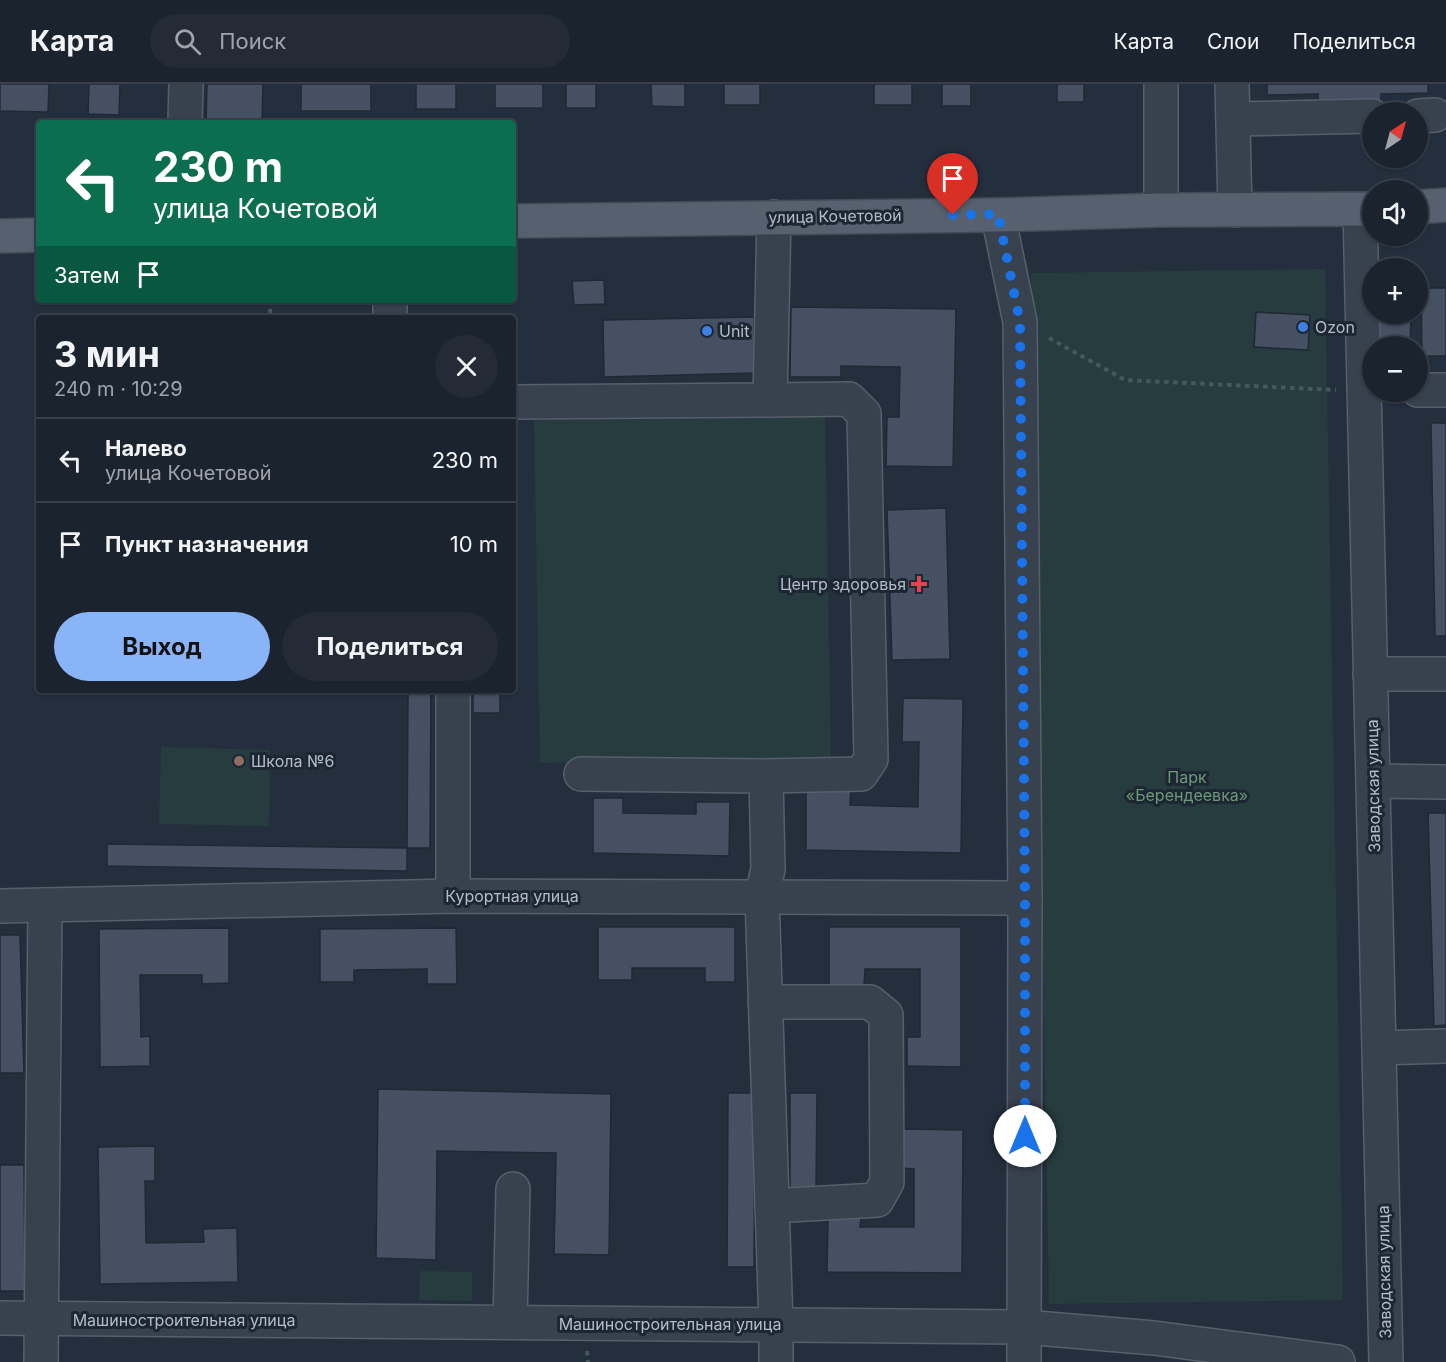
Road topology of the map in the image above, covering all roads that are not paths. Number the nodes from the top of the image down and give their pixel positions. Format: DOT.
graph roads {
  1 [pos="186,84"];
  2 [pos="1161,84"];
  3 [pos="1232,84"];
  4 [pos="1362,116"];
  5 [pos="1233,119"];
  6 [pos="185,120"];
  7 [pos="1446,205"];
  8 [pos="1428,206"];
  9 [pos="1362,209"];
  10 [pos="1161,210"];
  11 [pos="1235,210"];
  12 [pos="998,214"];
  13 [pos="774,217"];
  14 [pos="516,221"];
  15 [pos="36,235"];
  16 [pos="0,236"];
  17 [pos="1366,246"];
  18 [pos="1367,336"];
  19 [pos="1428,390"];
  20 [pos="1446,390"];
  21 [pos="770,400"];
  22 [pos="516,402"];
  23 [pos="1368,402"];
  24 [pos="1370,674"];
  25 [pos="1446,674"];
  26 [pos="453,693"];
  27 [pos="581,774"];
  28 [pos="766,776"];
  29 [pos="1373,781"];
  30 [pos="1446,782"];
  31 [pos="453,896"];
  32 [pos="762,896"];
  33 [pos="1025,898"];
  34 [pos="45,905"];
  35 [pos="0,906"];
  36 [pos="765,1002"];
  37 [pos="1446,1047"];
  38 [pos="1379,1048"];
  39 [pos="513,1189"];
  40 [pos="772,1206"];
  41 [pos="0,1318"];
  42 [pos="40,1319"];
  43 [pos="510,1322"];
  44 [pos="776,1325"];
  45 [pos="1024,1327"];
  46 [pos="41,1362"];
  47 [pos="776,1362"];
  48 [pos="1024,1362"];
  49 [pos="1338,1362"];
  50 [pos="1386,1362"];
  1 -- 6 [label="street"];
  2 -- 10 [label="street"];
  3 -- 5 [label="street"];
  4 -- 5 [label="street"];
  5 -- 11 [label="street"];
  7 -- 8 [label="main road"];
  9 -- 11 [label="main road, улица Кочетовой"];
  10 -- 11 [label="main road, улица Кочетовой"];
  10 -- 12 [label="main road, улица Кочетовой"];
  12 -- 13 [label="main road, улица Кочетовой"];
  12 -- 33 [label="street"];
  13 -- 14 [label="main road, улица Кочетовой"];
  13 -- 21 [label="street"];
  15 -- 16 [label="main road"];
  17 -- 18 [label="street, Заводская улица"];
  19 -- 20 [label="street"];
  21 -- 22 [label="street"];
  21 -- 28 [label="street"];
  23 -- 24 [label="street, Заводская улица"];
  24 -- 25 [label="street"];
  24 -- 29 [label="street, Заводская улица"];
  26 -- 31 [label="street"];
  27 -- 28 [label="street"];
  28 -- 32 [label="street"];
  29 -- 30 [label="street"];
  29 -- 38 [label="street, Заводская улица"];
  31 -- 32 [label="street, Курортная улица"];
  31 -- 34 [label="street, Курортная улица"];
  32 -- 33 [label="street, Курортная улица"];
  32 -- 36 [label="street"];
  33 -- 45 [label="street"];
  34 -- 35 [label="street, Курортная улица"];
  34 -- 42 [label="street"];
  36 -- 40 [label="street"];
  36 -- 40 [label="street"];
  37 -- 38 [label="street"];
  38 -- 50 [label="street, Заводская улица"];
  39 -- 43 [label="street"];
  40 -- 44 [label="street"];
  41 -- 42 [label="street, Машиностроительная улица"];
  42 -- 43 [label="street, Машиностроительная улица"];
  42 -- 46 [label="street"];
  43 -- 44 [label="street, Машиностроительная улица"];
  44 -- 45 [label="street, Машиностроительная улица"];
  44 -- 47 [label="street"];
  45 -- 48 [label="street"];
  45 -- 49 [label="street, Машиностроительная улица"];
}
